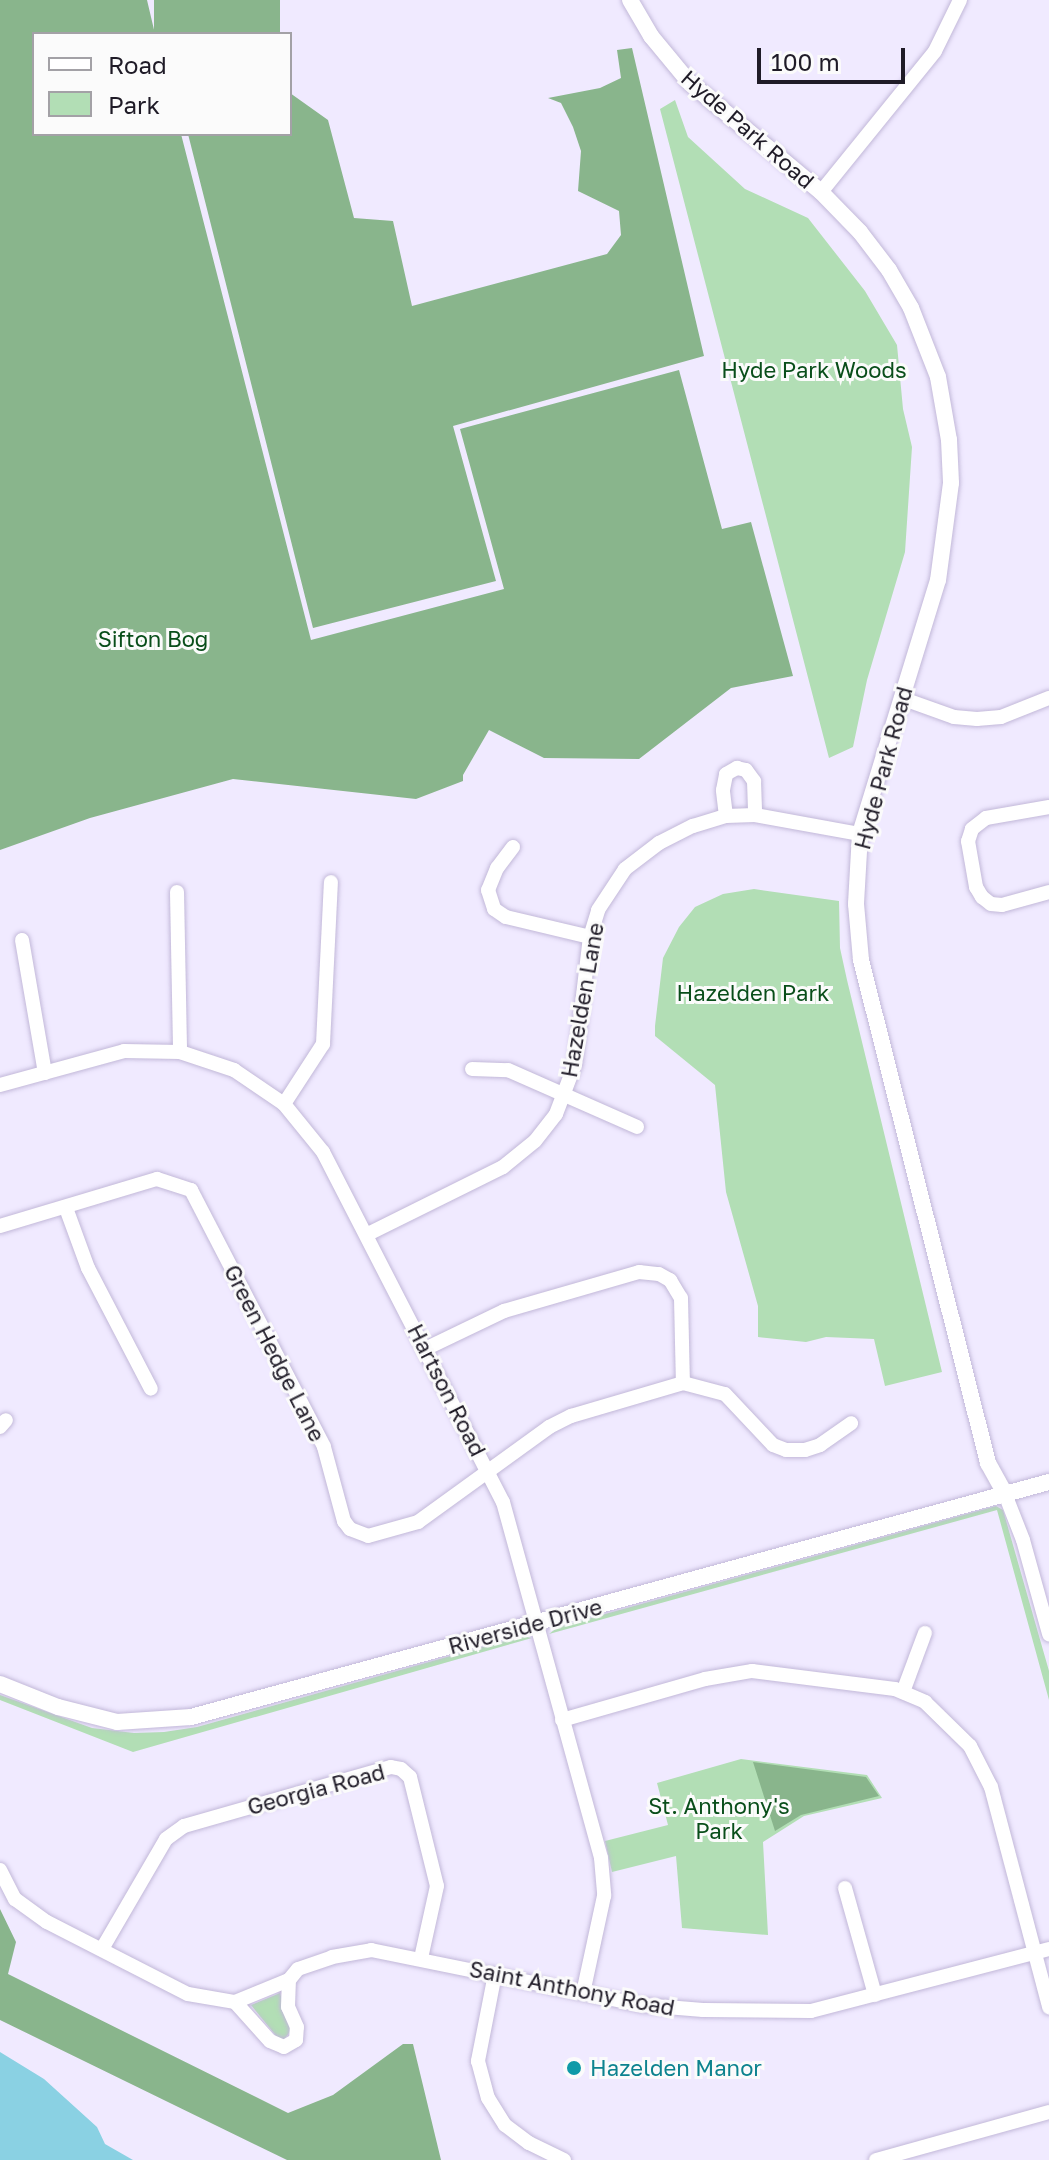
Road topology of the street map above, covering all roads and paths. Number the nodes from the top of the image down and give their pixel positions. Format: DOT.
graph roads {
  1 [pos="630,0"];
  2 [pos="960,0"];
  3 [pos="821,192"];
  4 [pos="901,698"];
  5 [pos="1049,698"];
  6 [pos="1049,807"];
  7 [pos="755,815"];
  8 [pos="726,816"];
  9 [pos="860,834"];
  10 [pos="513,847"];
  11 [pos="331,882"];
  12 [pos="177,892"];
  13 [pos="1049,892"];
  14 [pos="590,937"];
  15 [pos="22,940"];
  16 [pos="180,1052"];
  17 [pos="472,1069"];
  18 [pos="45,1073"];
  19 [pos="0,1085"];
  20 [pos="565,1093"];
  21 [pos="284,1104"];
  22 [pos="637,1127"];
  23 [pos="66,1208"];
  24 [pos="0,1226"];
  25 [pos="368,1234"];
  26 [pos="425,1349"];
  27 [pos="683,1383"];
  28 [pos="151,1389"];
  29 [pos="851,1423"];
  30 [pos="488,1469"];
  31 [pos="1049,1482"];
  32 [pos="1005,1494"];
  33 [pos="535,1622"];
  34 [pos="925,1633"];
  35 [pos="1049,1634"];
  36 [pos="0,1684"];
  37 [pos="903,1692"];
  38 [pos="562,1720"];
  39 [pos="0,1870"];
  40 [pos="845,1888"];
  41 [pos="102,1949"];
  42 [pos="1042,1950"];
  43 [pos="421,1958"];
  44 [pos="495,1974"];
  45 [pos="289,1980"];
  46 [pos="583,1993"];
  47 [pos="875,1995"];
  48 [pos="235,2002"];
  49 [pos="1049,2007"];
  50 [pos="1049,2112"];
  51 [pos="564,2160"];
  52 [pos="876,2160"];
  1 -- 3 [label="main road, Hyde Park Road"];
  2 -- 3 [label="street"];
  3 -- 4 [label="main road, Hyde Park Road"];
  4 -- 5 [label="street"];
  4 -- 9 [label="main road, Hyde Park Road"];
  6 -- 13 [label="street"];
  7 -- 8 [label="street, Hazelden Lane"];
  7 -- 8 [label="street"];
  7 -- 9 [label="street, Hazelden Lane"];
  8 -- 14 [label="street, Hazelden Lane"];
  9 -- 32 [label="main road, Hyde Park Road"];
  10 -- 14 [label="street"];
  11 -- 21 [label="street"];
  12 -- 16 [label="street"];
  14 -- 20 [label="street, Hazelden Lane"];
  15 -- 18 [label="street"];
  16 -- 18 [label="street, Hartson Road"];
  16 -- 21 [label="street, Hartson Road"];
  17 -- 20 [label="street"];
  18 -- 19 [label="street, Hartson Road"];
  20 -- 22 [label="street"];
  20 -- 25 [label="street, Hazelden Lane"];
  21 -- 25 [label="street, Hartson Road"];
  23 -- 24 [label="street, Green Hedge Lane"];
  23 -- 28 [label="street"];
  23 -- 30 [label="street, Green Hedge Lane"];
  25 -- 26 [label="street, Hartson Road"];
  26 -- 27 [label="street"];
  26 -- 30 [label="street, Hartson Road"];
  27 -- 29 [label="street"];
  27 -- 30 [label="street, Green Hedge Lane"];
  30 -- 33 [label="street, Hartson Road"];
  31 -- 32 [label="main road, Riverside Drive"];
  32 -- 33 [label="main road, Riverside Drive"];
  32 -- 35 [label="street, Hyde Park Road"];
  33 -- 36 [label="main road, Riverside Drive"];
  33 -- 38 [label="street, Hartson Road"];
  34 -- 37 [label="street"];
  37 -- 38 [label="street"];
  37 -- 42 [label="street"];
  38 -- 46 [label="street, Hartson Road"];
  39 -- 41 [label="street"];
  40 -- 47 [label="street"];
  41 -- 43 [label="street, Georgia Road"];
  41 -- 48 [label="street"];
  42 -- 47 [label="street, Saint Anthony Road"];
  42 -- 49 [label="street"];
  43 -- 44 [label="street, Saint Anthony Road"];
  43 -- 45 [label="street, Saint Anthony Road"];
  44 -- 46 [label="street, Saint Anthony Road"];
  44 -- 51 [label="street"];
  45 -- 48 [label="street, Saint Anthony Road"];
  45 -- 48 [label="street"];
  46 -- 47 [label="street, Saint Anthony Road"];
  50 -- 52 [label="street"];
}
